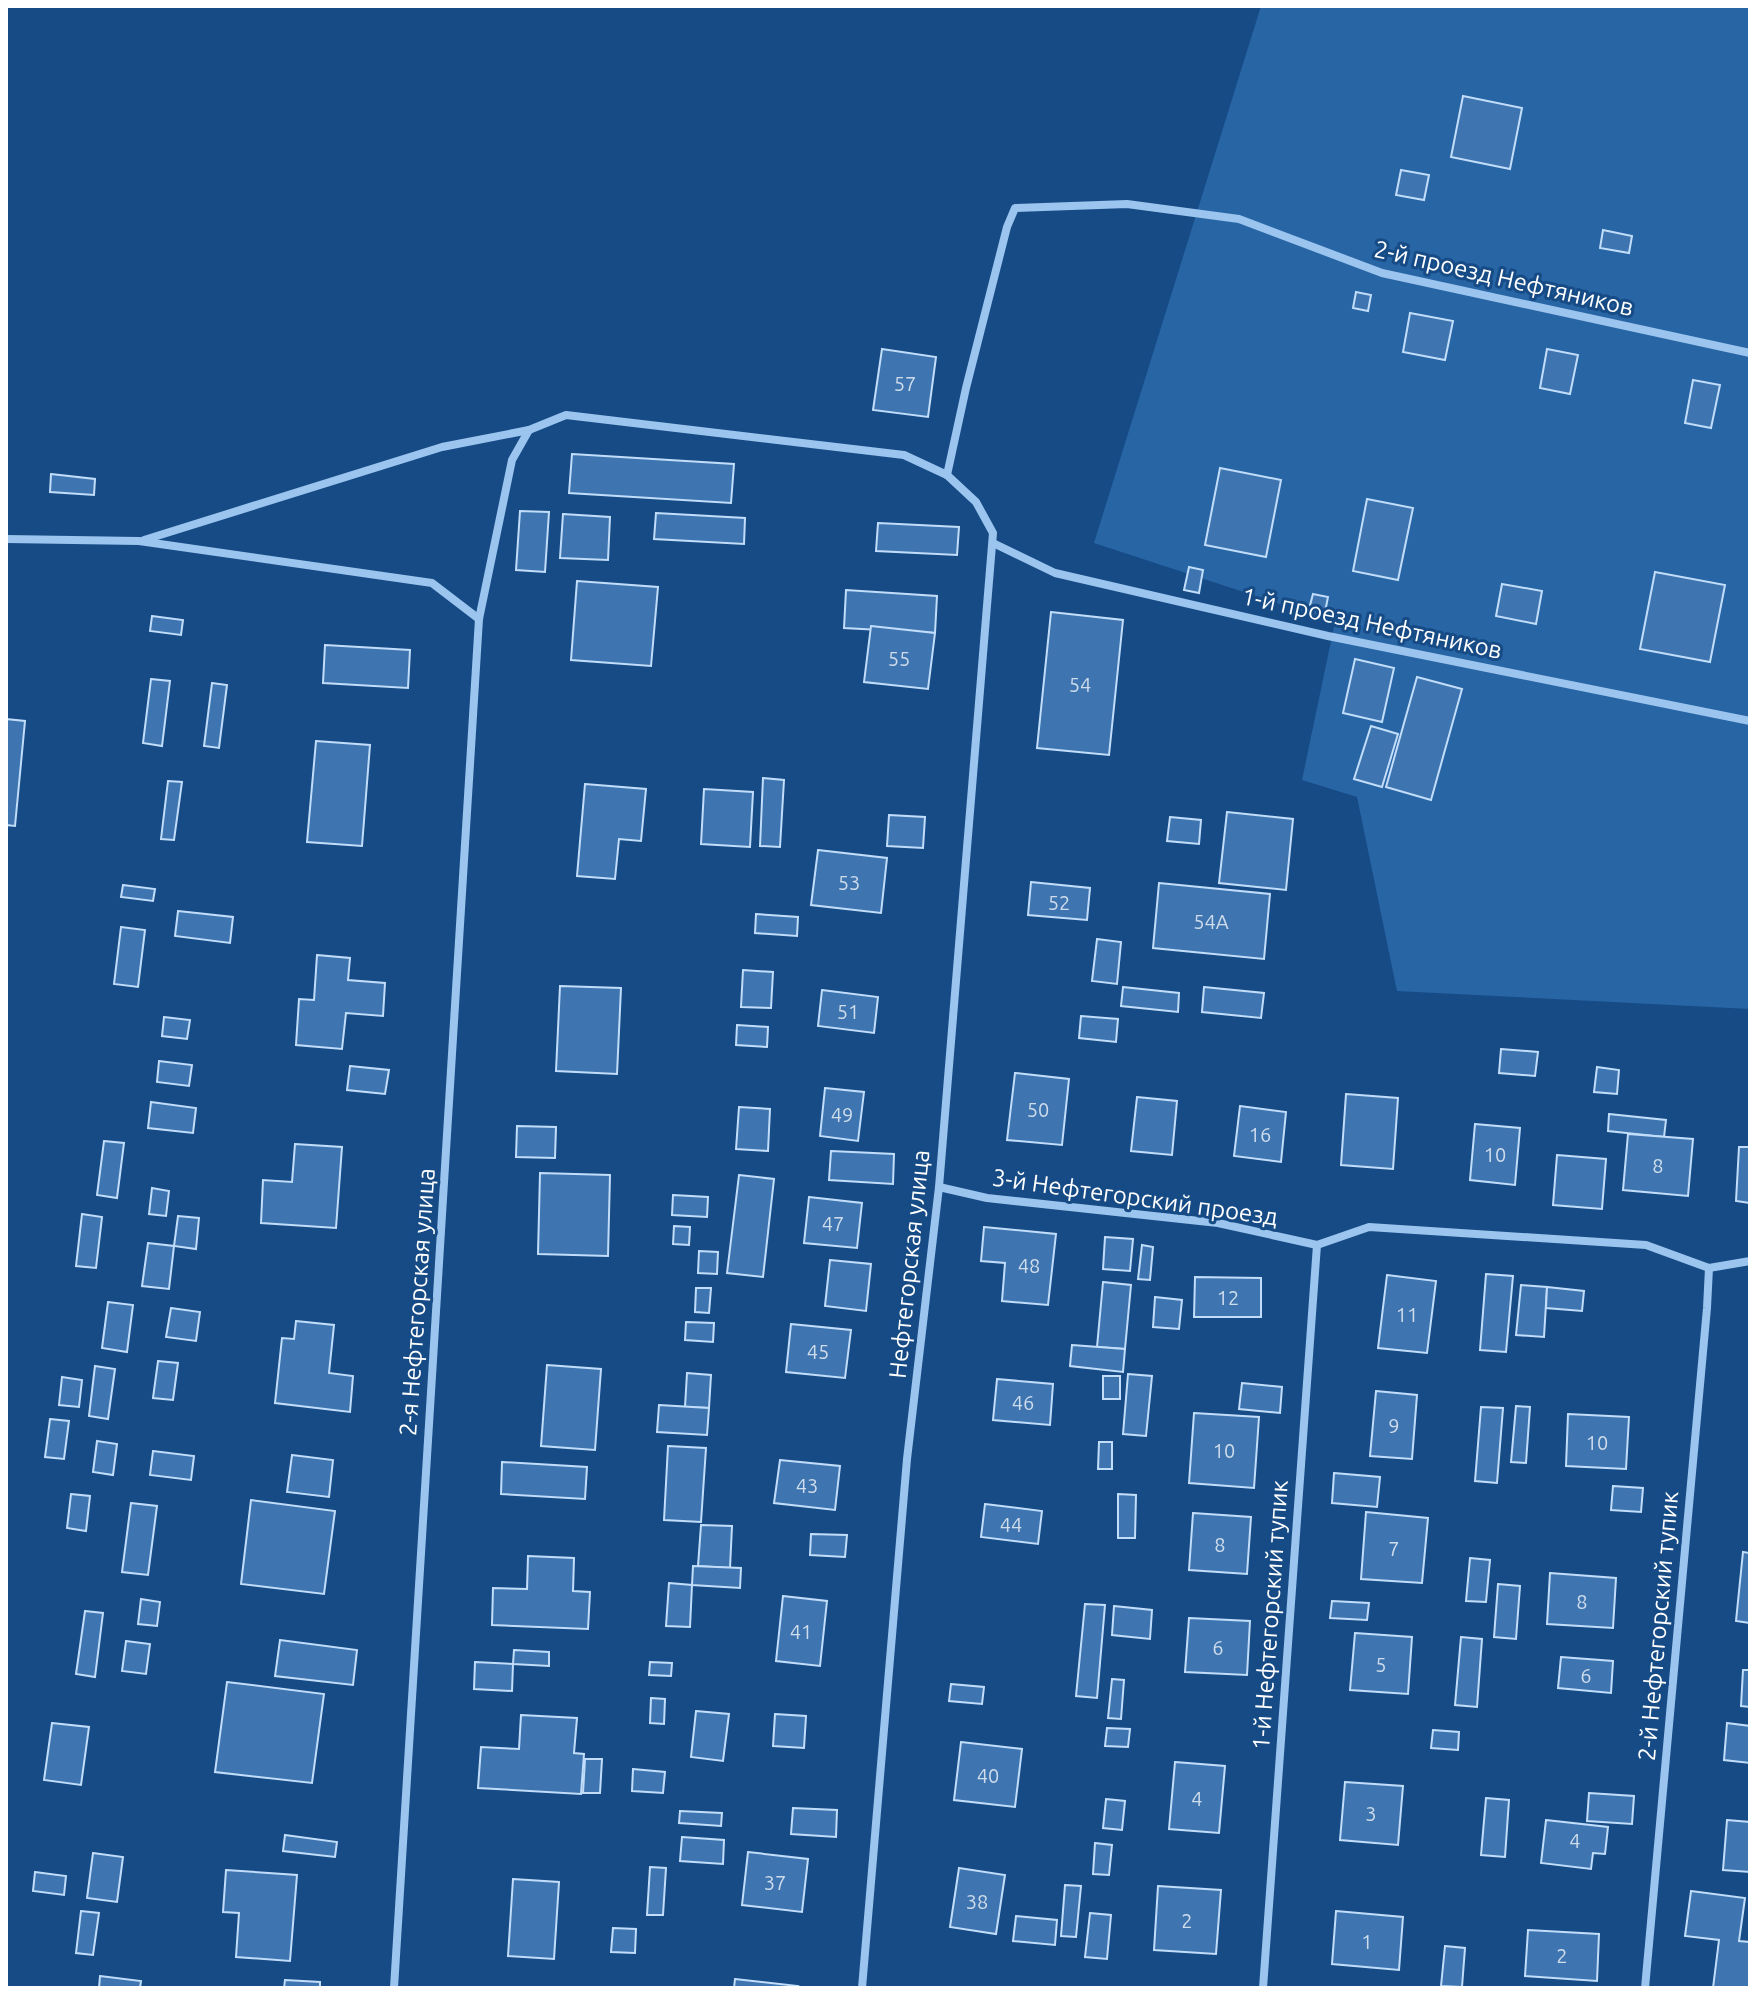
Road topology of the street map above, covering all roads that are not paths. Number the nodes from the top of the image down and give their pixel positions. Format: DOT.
graph roads {
  1 [pos="1750,353"];
  2 [pos="529,430"];
  3 [pos="947,475"];
  4 [pos="6,539"];
  5 [pos="139,541"];
  6 [pos="993,543"];
  7 [pos="479,619"];
  8 [pos="1750,721"];
  9 [pos="939,1187"];
  10 [pos="1317,1245"];
  11 [pos="1750,1261"];
  12 [pos="1709,1268"];
  13 [pos="394,1988"];
  14 [pos="862,1988"];
  15 [pos="1263,1988"];
  16 [pos="1645,1988"];
  1 -- 3 [label="street, 2-й проезд Нефтяников"];
  2 -- 3 [label="street"];
  2 -- 5 [label="street"];
  2 -- 7 [label="street, 2-я Нефтегорская улица"];
  3 -- 6 [label="street"];
  4 -- 5 [label="street"];
  5 -- 7 [label="street"];
  6 -- 8 [label="street, 1-й проезд Нефтяников"];
  6 -- 9 [label="street, Нефтегорская улица"];
  7 -- 13 [label="street, 2-я Нефтегорская улица"];
  9 -- 10 [label="street, 3-й Нефтегорский проезд"];
  9 -- 14 [label="street, Нефтегорская улица"];
  10 -- 12 [label="street"];
  10 -- 15 [label="street, 1-й Нефтегорский тупик"];
  11 -- 12 [label="street"];
  12 -- 16 [label="street, 2-й Нефтегорский тупик"];
}
